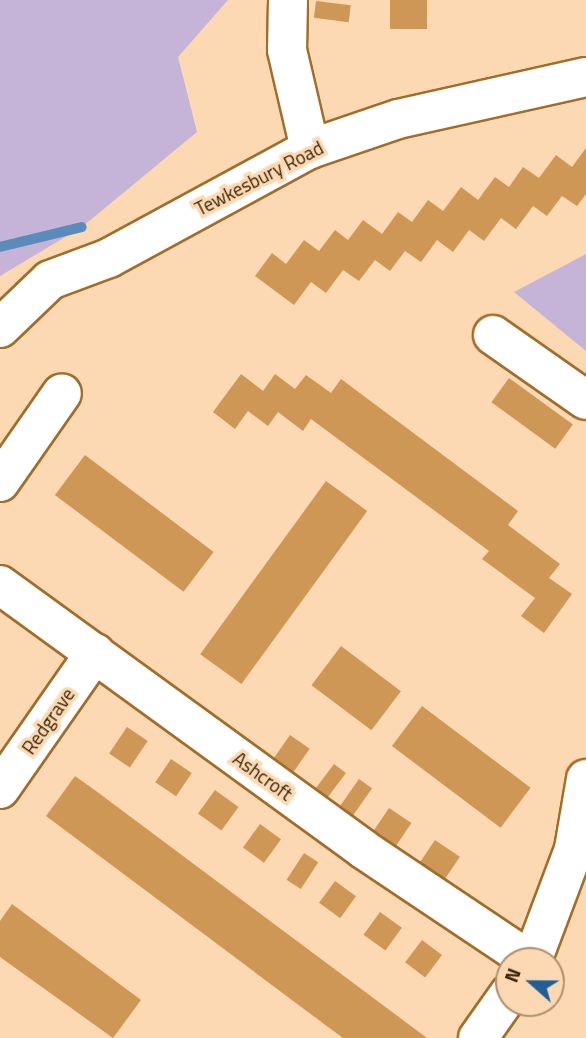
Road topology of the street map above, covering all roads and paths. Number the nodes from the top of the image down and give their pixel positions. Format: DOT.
graph roads {
  1 [pos="288,0"];
  2 [pos="586,77"];
  3 [pos="310,149"];
  4 [pos="0,328"];
  5 [pos="493,335"];
  6 [pos="62,393"];
  7 [pos="586,400"];
  8 [pos="0,482"];
  9 [pos="0,585"];
  10 [pos="95,653"];
  11 [pos="586,779"];
  12 [pos="0,789"];
  13 [pos="510,947"];
  14 [pos="536,947"];
  15 [pos="495,1014"];
  16 [pos="478,1038"];
  1 -- 3 [label="street"];
  2 -- 3 [label="street, Tewkesbury Road"];
  3 -- 4 [label="street, Tewkesbury Road"];
  5 -- 7 [label="street"];
  6 -- 8 [label="street"];
  9 -- 10 [label="street, Ashcroft"];
  10 -- 12 [label="street, Redgrave"];
  10 -- 13 [label="street, Ashcroft"];
  11 -- 14 [label="street"];
  15 -- 16 [label="street"];
}
